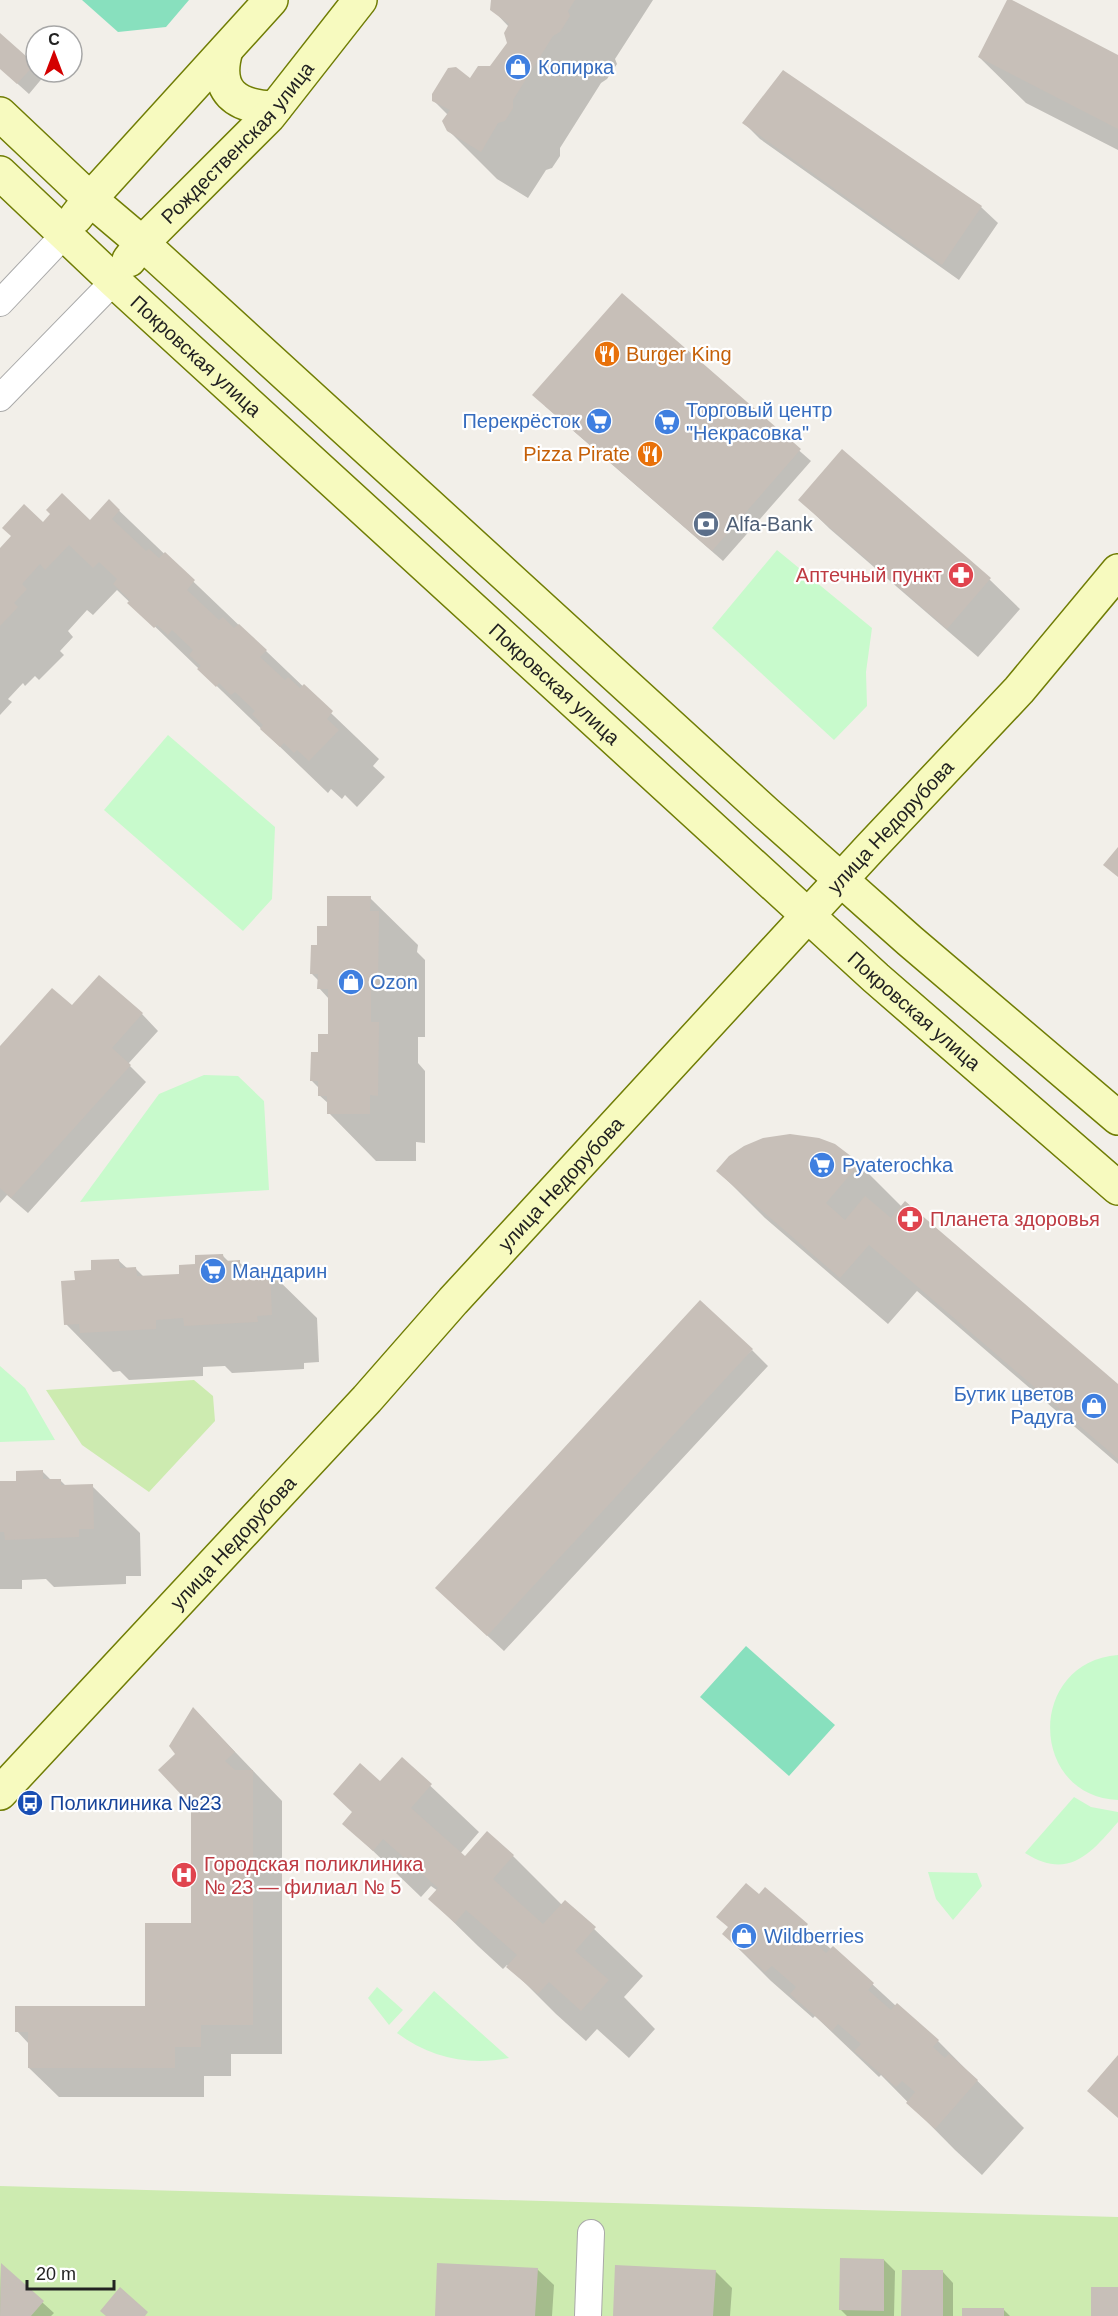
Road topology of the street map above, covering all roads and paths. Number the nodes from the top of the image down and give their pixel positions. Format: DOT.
graph roads {
  1 [pos="271,0"];
  2 [pos="360,0"];
  3 [pos="226,50"];
  4 [pos="275,108"];
  5 [pos="0,114"];
  6 [pos="0,173"];
  7 [pos="90,199"];
  8 [pos="65,234"];
  9 [pos="142,243"];
  10 [pos="114,281"];
  11 [pos="0,303"];
  12 [pos="0,398"];
  13 [pos="1118,571"];
  14 [pos="842,879"];
  15 [pos="809,915"];
  16 [pos="1118,1118"];
  17 [pos="1118,1188"];
  18 [pos="0,1793"];
  19 [pos="591,2233"];
  20 [pos="588,2316"];
  1 -- 3 [label="main road"];
  2 -- 4 [label="main road, Рождественская улица"];
  3 -- 4 [label="main road"];
  3 -- 7 [label="main road"];
  4 -- 9 [label="main road, Рождественская улица"];
  5 -- 7 [label="main road"];
  6 -- 8 [label="main road, Покровская улица"];
  7 -- 8 [label="main road"];
  7 -- 9 [label="main road"];
  8 -- 10 [label="main road, Покровская улица"];
  8 -- 11 [label="street"];
  9 -- 10 [label="main road, Рождественская улица"];
  9 -- 14 [label="main road"];
  10 -- 12 [label="street"];
  10 -- 15 [label="main road, Покровская улица"];
  13 -- 14 [label="main road, улица Недорубова"];
  14 -- 15 [label="main road, улица Недорубова"];
  14 -- 16 [label="main road"];
  15 -- 17 [label="main road, Покровская улица"];
  15 -- 18 [label="main road, улица Недорубова"];
  19 -- 20 [label="street"];
}
